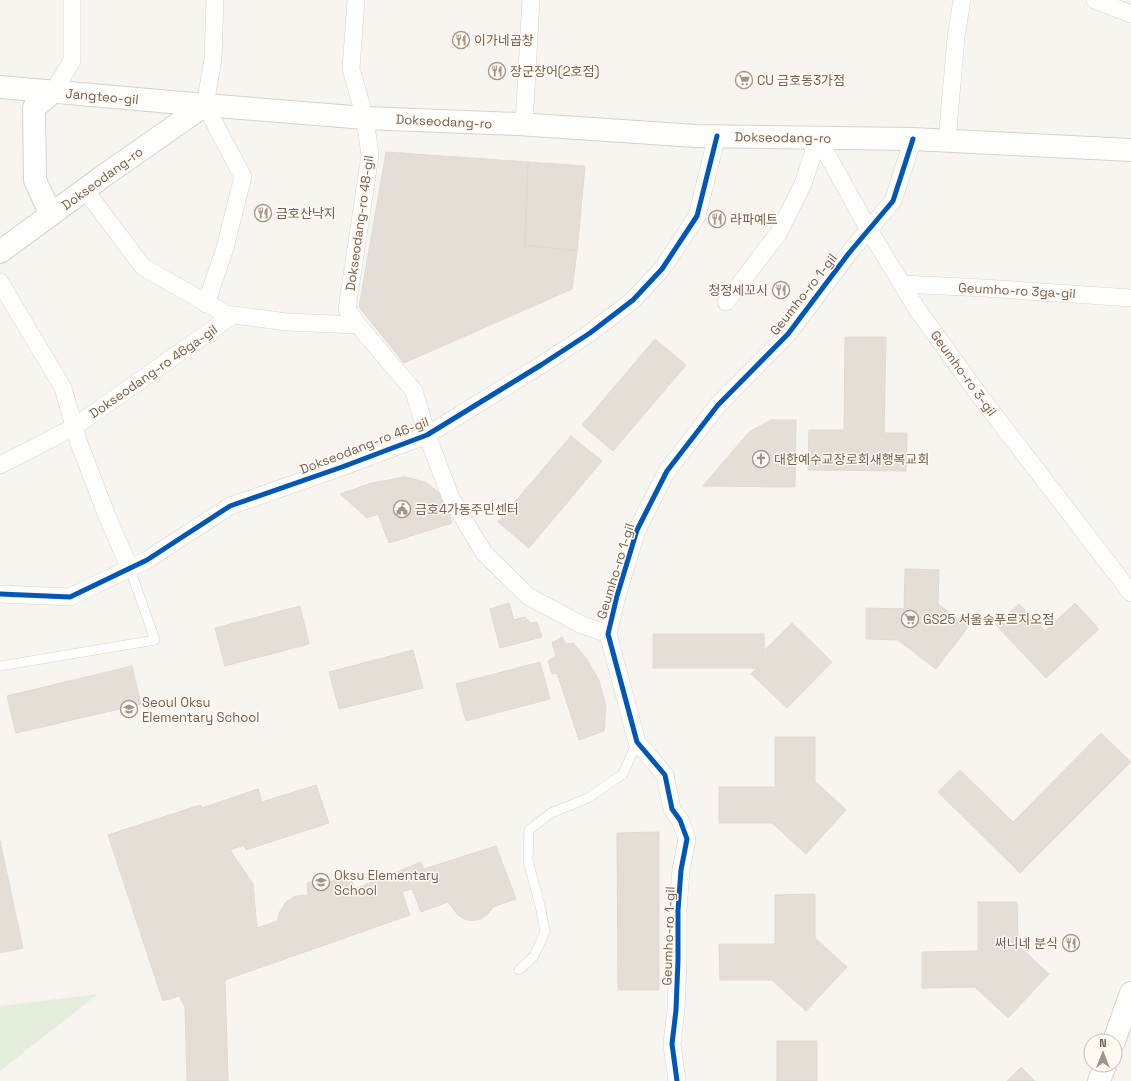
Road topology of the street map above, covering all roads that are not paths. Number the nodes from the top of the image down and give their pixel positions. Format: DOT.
graph roads {
  1 [pos="72,0"];
  2 [pos="216,0"];
  3 [pos="356,0"];
  4 [pos="531,0"];
  5 [pos="962,0"];
  6 [pos="1095,0"];
  7 [pos="1131,14"];
  8 [pos="0,87"];
  9 [pos="52,92"];
  10 [pos="205,105"];
  11 [pos="365,118"];
  12 [pos="524,125"];
  13 [pos="717,136"];
  14 [pos="818,138"];
  15 [pos="912,140"];
  16 [pos="947,141"];
  17 [pos="1131,150"];
  18 [pos="85,190"];
  19 [pos="51,215"];
  20 [pos="869,230"];
  21 [pos="0,252"];
  22 [pos="0,282"];
  23 [pos="902,284"];
  24 [pos="1131,298"];
  25 [pos="726,302"];
  26 [pos="206,304"];
  27 [pos="233,315"];
  28 [pos="358,325"];
  29 [pos="74,427"];
  30 [pos="427,435"];
  31 [pos="0,465"];
  32 [pos="130,568"];
  33 [pos="1131,593"];
  34 [pos="0,594"];
  35 [pos="608,634"];
  36 [pos="0,666"];
  37 [pos="637,742"];
  38 [pos="519,970"];
  39 [pos="1131,993"];
  40 [pos="1117,1033"];
  41 [pos="677,1081"];
  1 -- 9 [label="street"];
  2 -- 10 [label="street"];
  3 -- 11 [label="street"];
  4 -- 12 [label="street"];
  5 -- 16 [label="street"];
  6 -- 7 [label="street"];
  8 -- 9 [label="main road, Jangteo-gil"];
  9 -- 10 [label="main road, Jangteo-gil"];
  9 -- 19 [label="main road"];
  10 -- 11 [label="main road, Dokseodang-ro"];
  10 -- 18 [label="main road, Dokseodang-ro"];
  10 -- 26 [label="street"];
  11 -- 12 [label="main road, Dokseodang-ro"];
  11 -- 28 [label="street, Dokseodang-ro 48-gil"];
  12 -- 13 [label="main road, Dokseodang-ro"];
  13 -- 14 [label="main road, Dokseodang-ro"];
  13 -- 30 [label="street, Dokseodang-ro 46-gil"];
  14 -- 15 [label="main road, Dokseodang-ro"];
  14 -- 20 [label="street, Geumho-ro 3-gil"];
  14 -- 25 [label="street"];
  15 -- 16 [label="main road, Dokseodang-ro"];
  15 -- 20 [label="street, Geumho-ro 1-gil"];
  16 -- 17 [label="main road, Dokseodang-ro"];
  18 -- 19 [label="main road, Dokseodang-ro"];
  18 -- 26 [label="street"];
  19 -- 21 [label="main road, Dokseodang-ro"];
  20 -- 23 [label="street, Geumho-ro 3-gil"];
  20 -- 35 [label="street, Geumho-ro 1-gil"];
  22 -- 29 [label="street, Dokseodang-ro 46ga-gil"];
  23 -- 24 [label="street, Geumho-ro 3ga-gil"];
  23 -- 33 [label="street, Geumho-ro 3-gil"];
  26 -- 27 [label="street"];
  27 -- 28 [label="street"];
  27 -- 29 [label="street, Dokseodang-ro 46ga-gil"];
  28 -- 30 [label="street, Dokseodang-ro 48-gil"];
  29 -- 31 [label="street, Dokseodang-ro 46ga-gil"];
  29 -- 32 [label="street, Dokseodang-ro 46ga-gil"];
  30 -- 32 [label="street, Dokseodang-ro 46-gil"];
  30 -- 35 [label="street, Dokseodang-ro 46-gil"];
  32 -- 34 [label="street, Dokseodang-ro 46-gil"];
  32 -- 36 [label="lane"];
  35 -- 37 [label="street, Geumho-ro 1-gil"];
  37 -- 38 [label="lane"];
  37 -- 41 [label="street, Geumho-ro 1-gil"];
  39 -- 40 [label="main road"];
}
